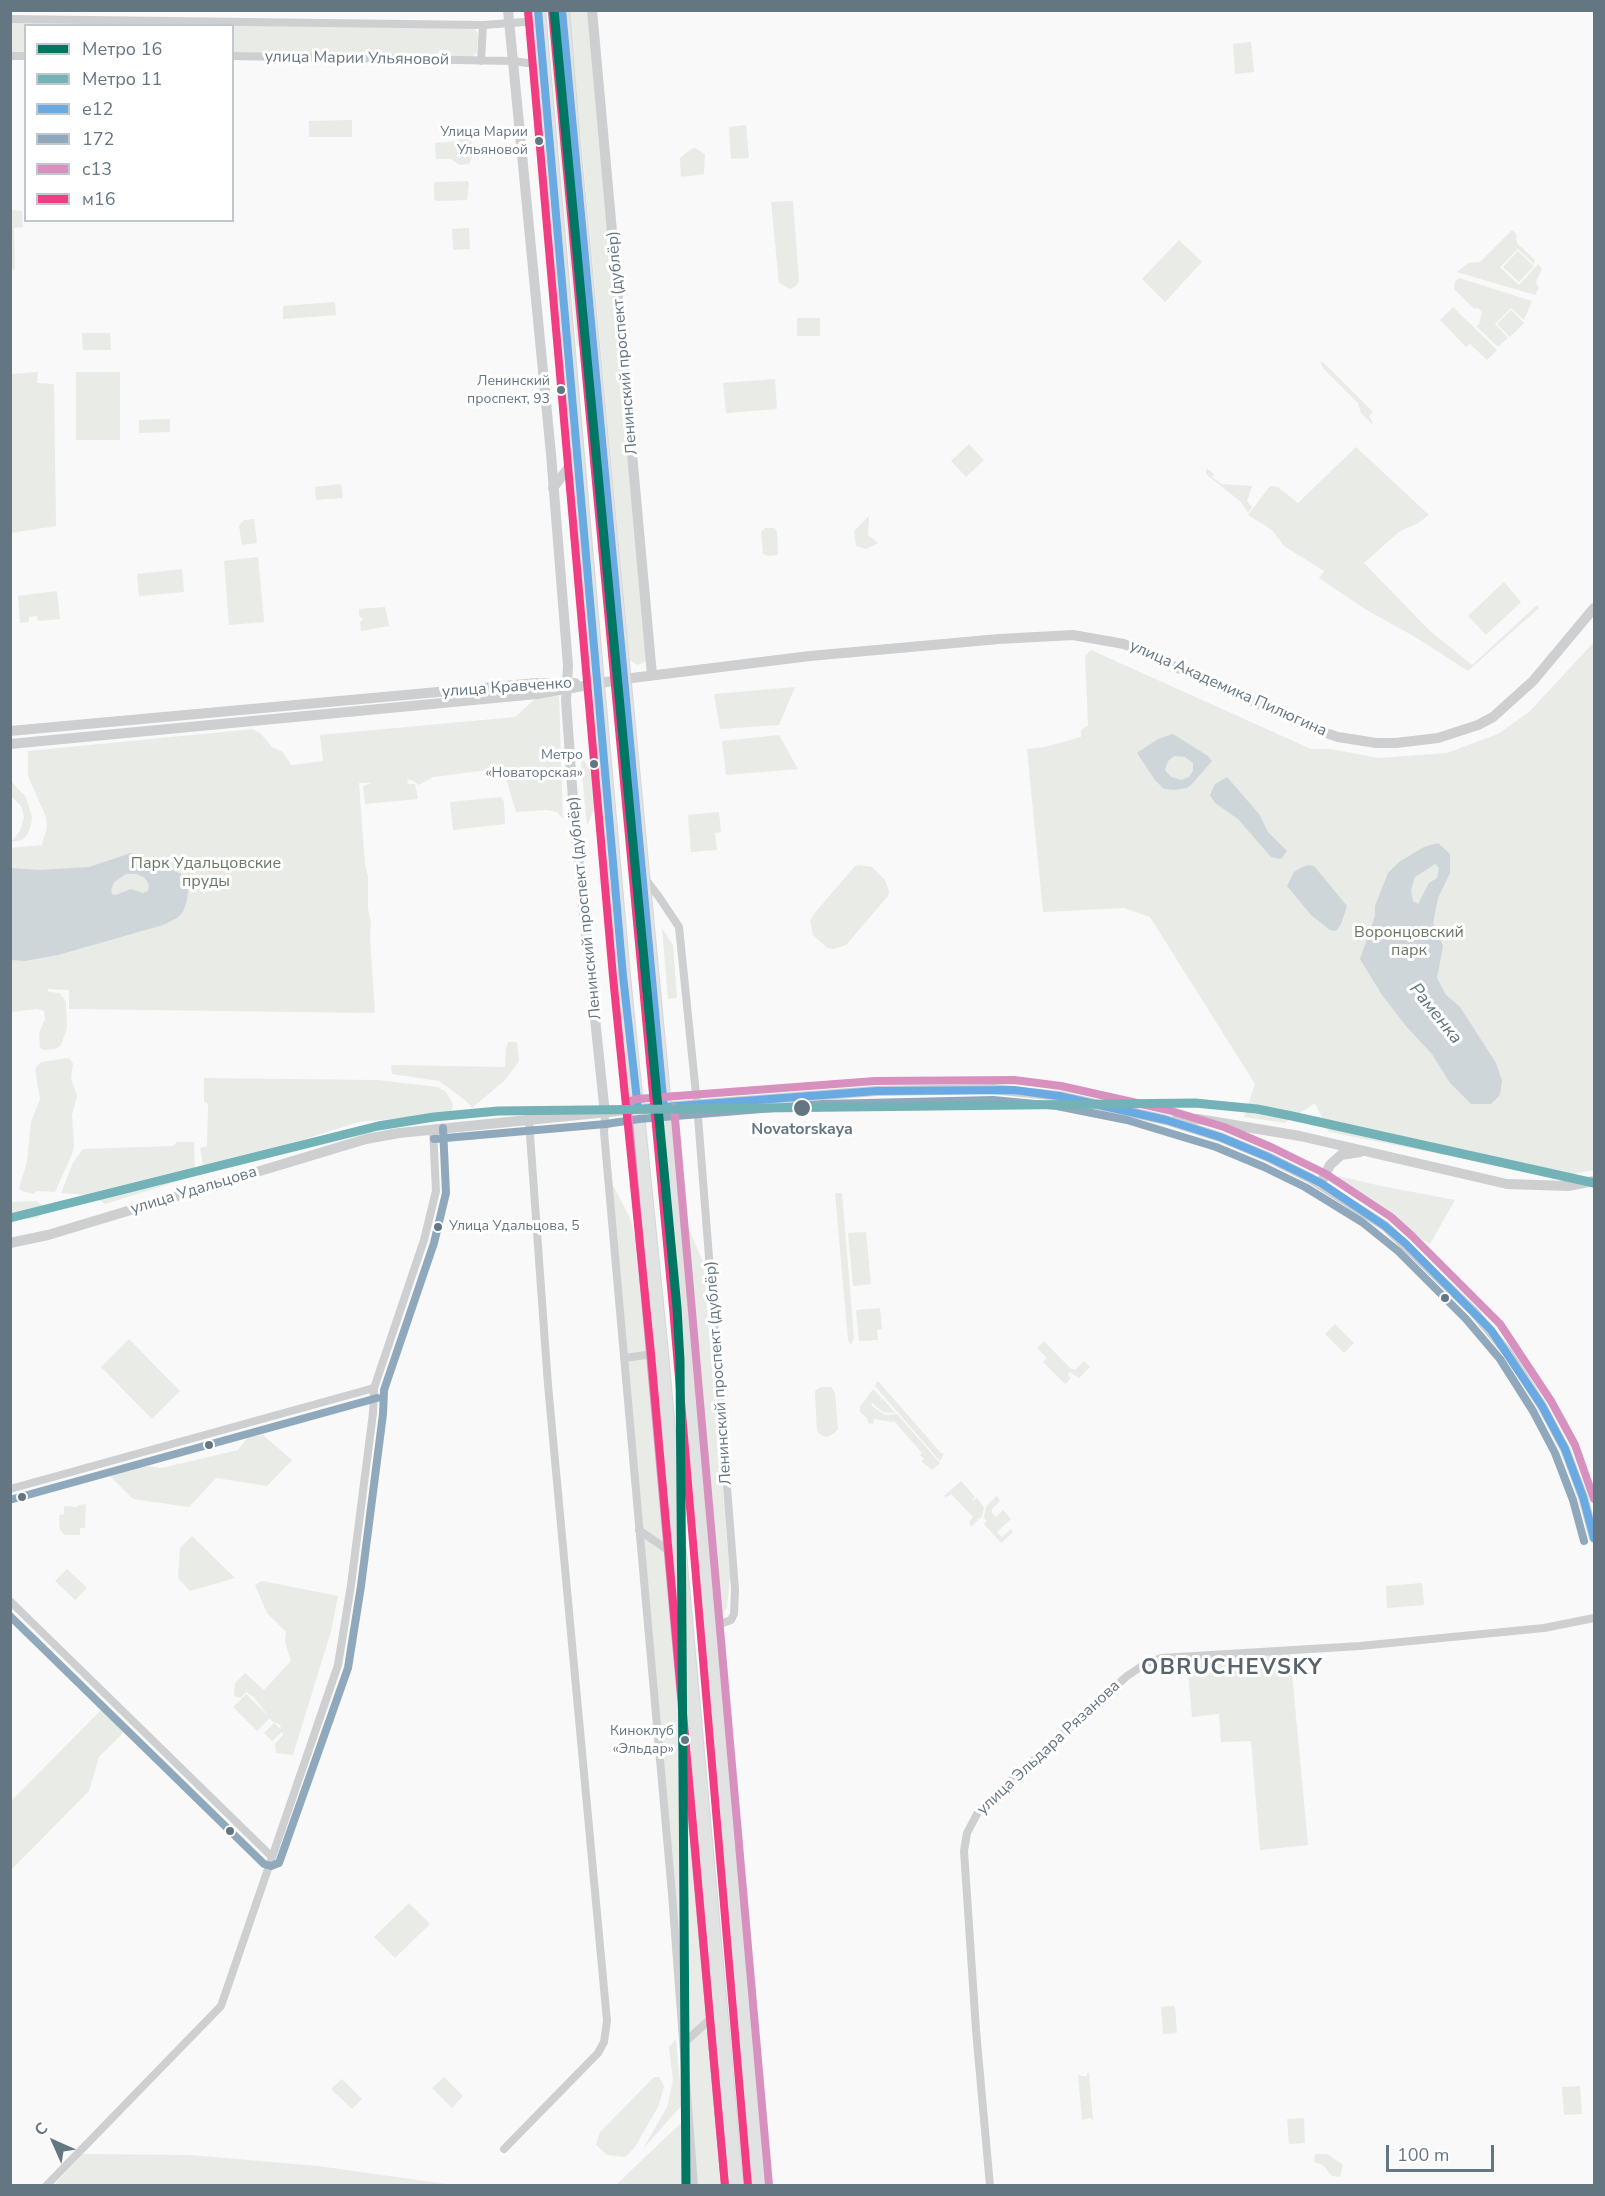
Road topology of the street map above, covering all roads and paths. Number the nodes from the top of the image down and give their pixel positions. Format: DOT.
graph roads {
  1 [pos="508,10"];
  2 [pos="562,10"];
  3 [pos="592,10"];
  4 [pos="539,16"];
  5 [pos="10,19"];
  6 [pos="509,23"];
  7 [pos="483,25"];
  8 [pos="234,57"];
  9 [pos="481,61"];
  10 [pos="513,61"];
  11 [pos="542,65"];
  12 [pos="578,455"];
  13 [pos="553,488"];
  14 [pos="1594,608"];
  15 [pos="652,675"];
  16 [pos="624,679"];
  17 [pos="597,684"];
  18 [pos="568,686"];
  19 [pos="236,712"];
  20 [pos="200,726"];
  21 [pos="10,733"];
  22 [pos="10,744"];
  23 [pos="642,876"];
  24 [pos="698,1104"];
  25 [pos="664,1108"];
  26 [pos="638,1109"];
  27 [pos="605,1114"];
  28 [pos="1166,1120"];
  29 [pos="529,1121"];
  30 [pos="433,1129"];
  31 [pos="1369,1152"];
  32 [pos="1594,1181"];
  33 [pos="1321,1183"];
  34 [pos="10,1243"];
  35 [pos="661,1353"];
  36 [pos="624,1358"];
  37 [pos="374,1388"];
  38 [pos="10,1489"];
  39 [pos="639,1530"];
  40 [pos="1594,1538"];
  41 [pos="679,1558"];
  42 [pos="10,1601"];
  43 [pos="1594,1618"];
  44 [pos="710,1623"];
  45 [pos="271,1856"];
  46 [pos="719,2011"];
  47 [pos="684,2043"];
  48 [pos="504,2149"];
  49 [pos="46,2186"];
  50 [pos="694,2186"];
  51 [pos="736,2186"];
  52 [pos="759,2186"];
  53 [pos="990,2186"];
  1 -- 6 [label="street, Ленинский проспект (дублёр)"];
  2 -- 16 [label="main road"];
  3 -- 15 [label="street, Ленинский проспект (дублёр)"];
  4 -- 6 [label="street"];
  4 -- 11 [label="main road"];
  5 -- 7 [label="street"];
  6 -- 7 [label="street"];
  6 -- 10 [label="street, Ленинский проспект (дублёр)"];
  7 -- 9 [label="street"];
  8 -- 9 [label="street, улица Марии Ульяновой"];
  9 -- 10 [label="street, улица Марии Ульяновой"];
  10 -- 11 [label="street, улица Марии Ульяновой"];
  10 -- 13 [label="street, Ленинский проспект (дублёр)"];
  11 -- 12 [label="main road"];
  12 -- 13 [label="street"];
  12 -- 17 [label="main road"];
  13 -- 18 [label="street, Ленинский проспект (дублёр)"];
  14 -- 15 [label="street, улица Академика Пилюгина"];
  15 -- 16 [label="street, улица Академика Пилюгина"];
  16 -- 17 [label="street, улица Академика Пилюгина"];
  16 -- 23 [label="main road"];
  17 -- 18 [label="street, улица Кравченко"];
  17 -- 26 [label="main road"];
  18 -- 19 [label="street, улица Кравченко"];
  18 -- 20 [label="street, улица Кравченко"];
  18 -- 27 [label="street, Ленинский проспект (дублёр)"];
  19 -- 20 [label="street"];
  19 -- 21 [label="street, улица Кравченко"];
  20 -- 22 [label="street, улица Кравченко"];
  23 -- 24 [label="street, Ленинский проспект (дублёр)"];
  23 -- 25 [label="main road"];
  24 -- 25 [label="street, улица Удальцова"];
  24 -- 28 [label="street, улица Удальцова"];
  24 -- 44 [label="street, Ленинский проспект (дублёр)"];
  25 -- 26 [label="street, улица Удальцова"];
  25 -- 44 [label="main road"];
  26 -- 27 [label="street, улица Удальцова"];
  26 -- 35 [label="main road"];
  27 -- 29 [label="street, улица Удальцова"];
  27 -- 36 [label="street"];
  28 -- 31 [label="street"];
  28 -- 33 [label="street"];
  29 -- 30 [label="street, улица Удальцова"];
  29 -- 48 [label="street"];
  30 -- 34 [label="street, улица Удальцова"];
  30 -- 37 [label="street"];
  31 -- 32 [label="street"];
  31 -- 33 [label="street"];
  33 -- 40 [label="street"];
  35 -- 36 [label="street"];
  35 -- 41 [label="main road"];
  36 -- 39 [label="street"];
  37 -- 38 [label="street"];
  37 -- 45 [label="street"];
  39 -- 41 [label="street"];
  39 -- 47 [label="street"];
  41 -- 46 [label="main road"];
  42 -- 45 [label="street"];
  43 -- 53 [label="street, улица Эльдара Рязанова"];
  44 -- 52 [label="main road"];
  45 -- 49 [label="street"];
  46 -- 47 [label="street"];
  46 -- 51 [label="main road"];
  47 -- 50 [label="street"];
}
